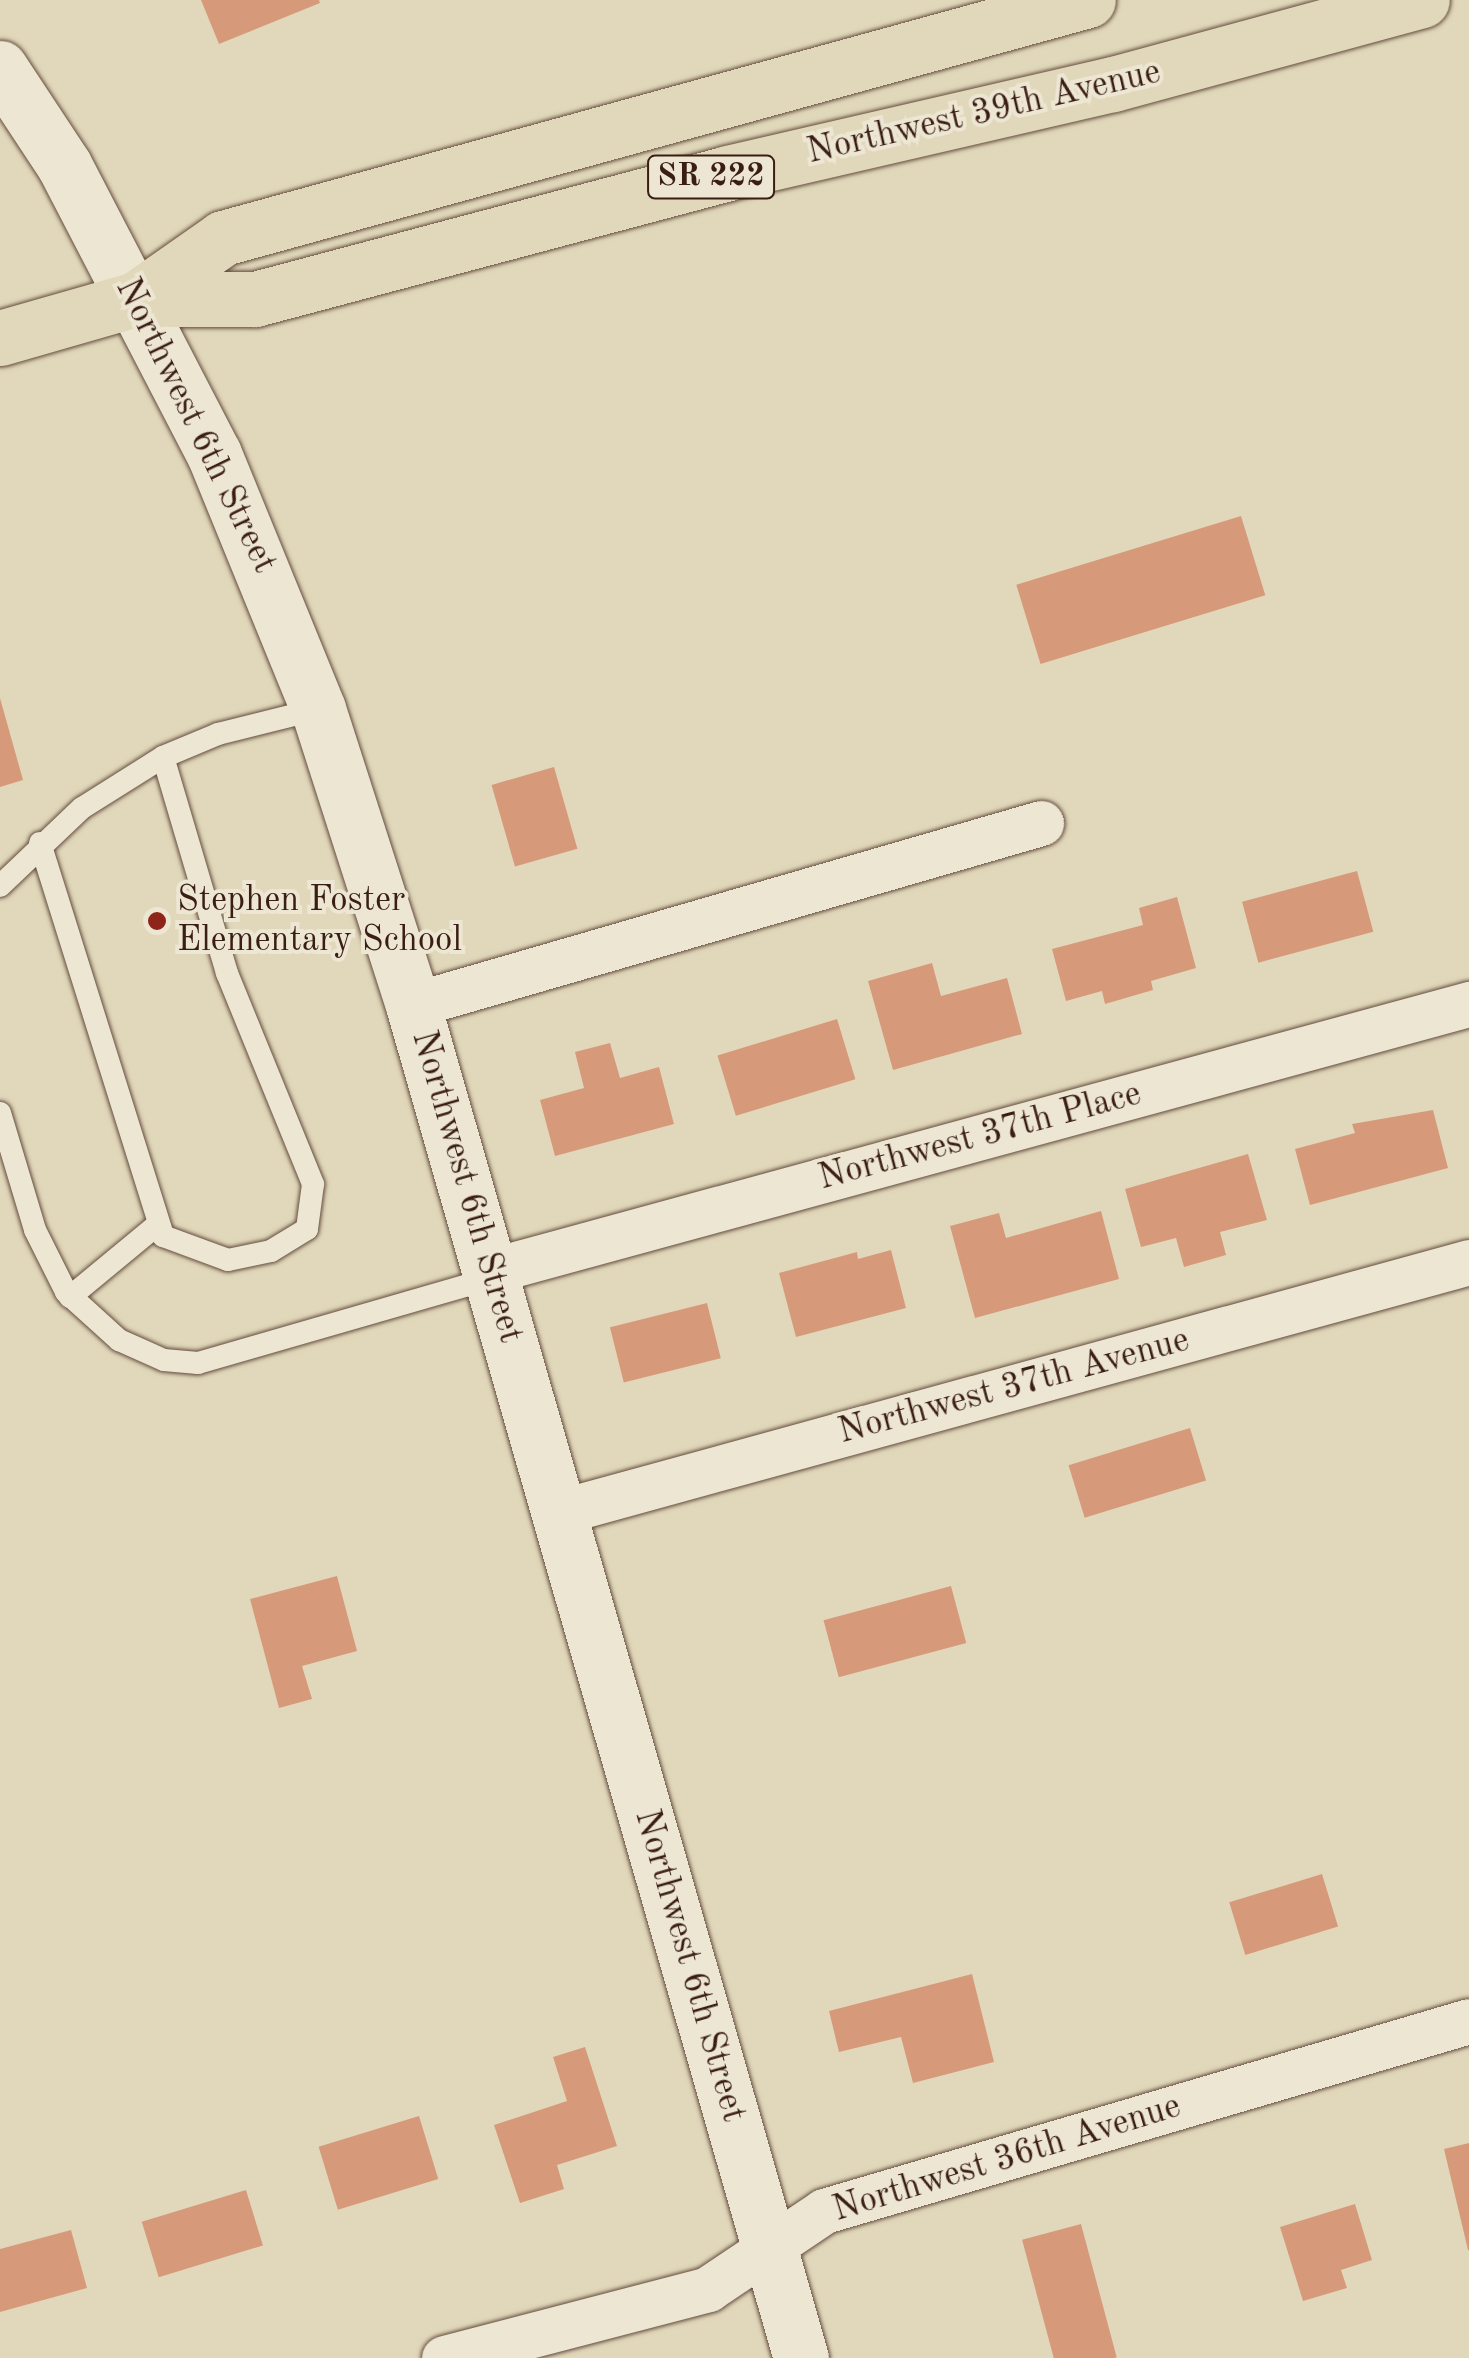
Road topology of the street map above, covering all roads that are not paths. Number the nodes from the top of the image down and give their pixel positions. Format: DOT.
graph roads {
  1 [pos="1088,0"];
  2 [pos="1422,0"];
  3 [pos="0,68"];
  4 [pos="136,298"];
  5 [pos="0,338"];
  6 [pos="318,709"];
  7 [pos="164,758"];
  8 [pos="1041,823"];
  9 [pos="40,843"];
  10 [pos="0,886"];
  11 [pos="1469,1004"];
  12 [pos="413,1005"];
  13 [pos="0,1113"];
  14 [pos="157,1225"];
  15 [pos="1469,1262"];
  16 [pos="492,1275"];
  17 [pos="70,1297"];
  18 [pos="560,1512"];
  19 [pos="1469,2021"];
  20 [pos="770,2248"];
  21 [pos="444,2358"];
  22 [pos="801,2358"];
  1 -- 4 [label="main road, Northwest 39th Avenue / SR 222"];
  2 -- 4 [label="main road, Northwest 39th Avenue / SR 222"];
  3 -- 4 [label="main road, Northwest 6th Street"];
  4 -- 5 [label="main road, Northwest 39th Avenue / SR 222"];
  4 -- 6 [label="main road, Northwest 6th Street"];
  6 -- 7 [label="lane"];
  6 -- 12 [label="main road, Northwest 6th Street"];
  7 -- 9 [label="lane"];
  7 -- 14 [label="lane"];
  8 -- 12 [label="street"];
  9 -- 10 [label="lane"];
  9 -- 14 [label="lane"];
  11 -- 16 [label="street, Northwest 37th Place"];
  12 -- 16 [label="main road, Northwest 6th Street"];
  13 -- 17 [label="lane"];
  14 -- 17 [label="lane"];
  15 -- 18 [label="street, Northwest 37th Avenue"];
  16 -- 17 [label="lane"];
  16 -- 18 [label="main road, Northwest 6th Street"];
  18 -- 20 [label="main road, Northwest 6th Street"];
  19 -- 20 [label="street, Northwest 36th Avenue"];
  20 -- 21 [label="street, Northwest 36th Avenue"];
  20 -- 22 [label="main road, Northwest 6th Street"];
}
